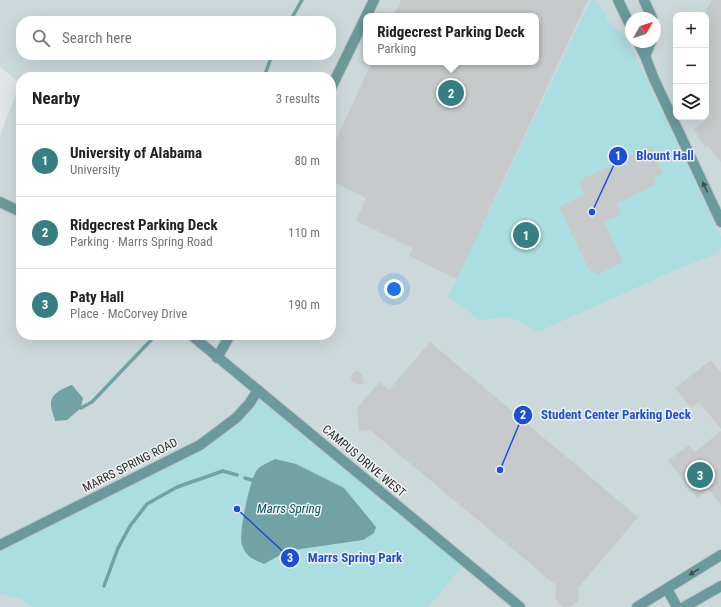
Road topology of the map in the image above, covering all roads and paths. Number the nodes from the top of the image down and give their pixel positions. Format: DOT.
graph roads {
  1 [pos="374,0"];
  2 [pos="618,0"];
  3 [pos="644,0"];
  4 [pos="649,12"];
  5 [pos="368,13"];
  6 [pos="625,15"];
  7 [pos="363,23"];
  8 [pos="641,48"];
  9 [pos="648,48"];
  10 [pos="645,56"];
  11 [pos="336,78"];
  12 [pos="0,202"];
  13 [pos="16,210"];
  14 [pos="721,222"];
  15 [pos="197,340"];
  16 [pos="227,340"];
  17 [pos="217,358"];
  18 [pos="258,390"];
  19 [pos="0,545"];
  20 [pos="721,555"];
  21 [pos="721,586"];
  22 [pos="667,589"];
  23 [pos="520,607"];
  24 [pos="637,607"];
  25 [pos="677,607"];
  26 [pos="684,607"];
  1 -- 5 [label="street"];
  2 -- 6 [label="street"];
  3 -- 4 [label="street"];
  7 -- 11 [label="street"];
  8 -- 10 [label="street"];
  9 -- 10 [label="street"];
  14 -- 10 [label="street, one-way"];
  12 -- 13 [label="street"];
  15 -- 17 [label="street, CAMPUS DRIVE WEST"];
  16 -- 17 [label="street"];
  17 -- 18 [label="street, CAMPUS DRIVE WEST"];
  18 -- 19 [label="street, MARRS SPRING ROAD"];
  18 -- 23 [label="street, CAMPUS DRIVE WEST"];
  20 -- 22 [label="street, one-way"];
  21 -- 26 [label="street"];
  22 -- 24 [label="street"];
  22 -- 25 [label="street"];
}
